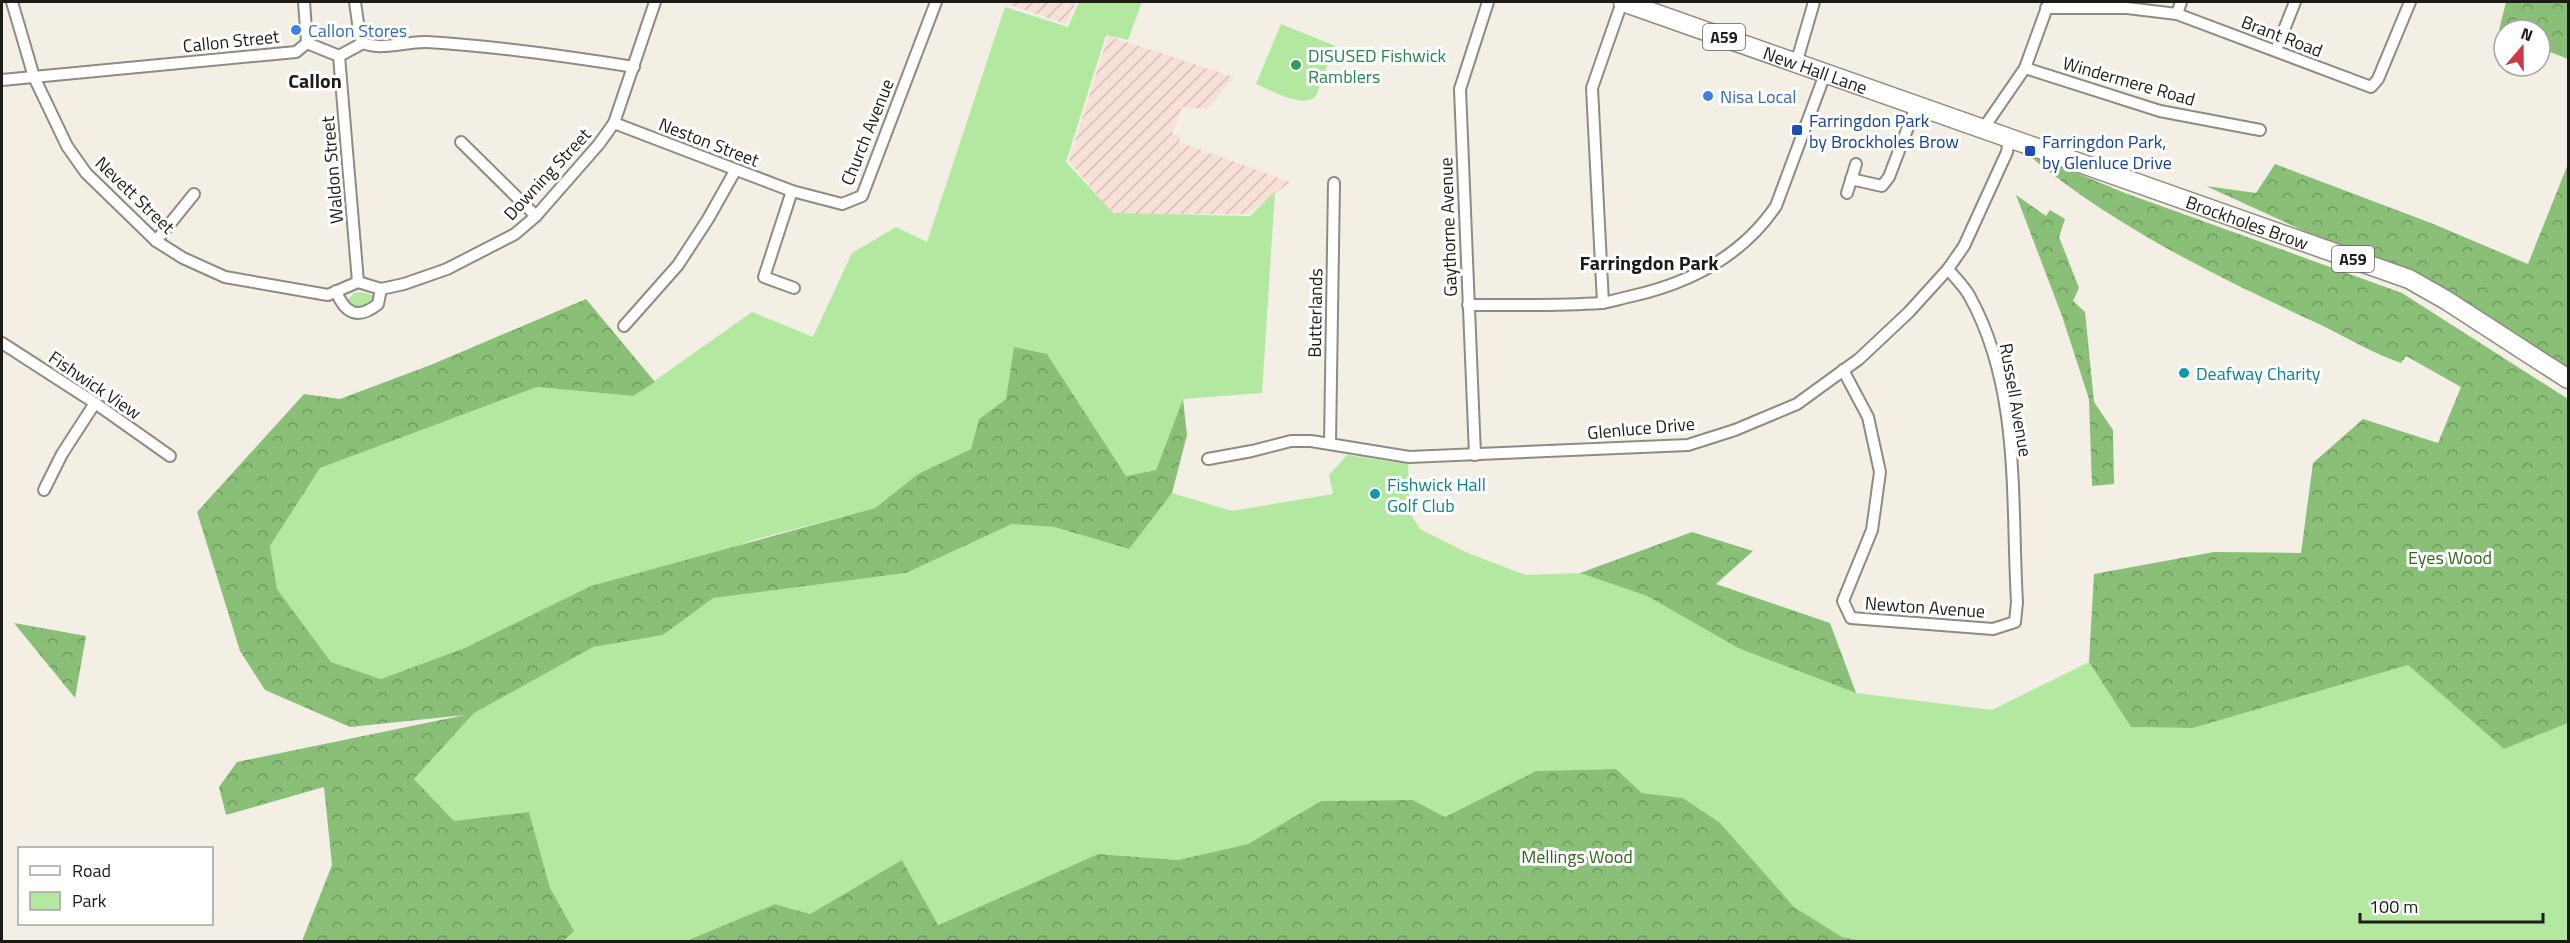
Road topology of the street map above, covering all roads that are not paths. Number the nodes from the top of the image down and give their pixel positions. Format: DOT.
graph roads {
  1 [pos="12,2"];
  2 [pos="304,2"];
  3 [pos="355,2"];
  4 [pos="655,2"];
  5 [pos="936,2"];
  6 [pos="1488,2"];
  7 [pos="1623,2"];
  8 [pos="1814,2"];
  9 [pos="2181,2"];
  10 [pos="2295,2"];
  11 [pos="2410,2"];
  12 [pos="2048,5"];
  13 [pos="2177,14"];
  14 [pos="307,43"];
  15 [pos="363,43"];
  16 [pos="2276,50"];
  17 [pos="339,56"];
  18 [pos="1796,64"];
  19 [pos="634,66"];
  20 [pos="2025,68"];
  21 [pos="1825,74"];
  22 [pos="34,77"];
  23 [pos="2,80"];
  24 [pos="1916,106"];
  25 [pos="614,123"];
  26 [pos="1983,129"];
  27 [pos="2260,130"];
  28 [pos="2009,138"];
  29 [pos="461,142"];
  30 [pos="1857,164"];
  31 [pos="735,171"];
  32 [pos="1851,179"];
  33 [pos="1334,183"];
  34 [pos="792,191"];
  35 [pos="1847,193"];
  36 [pos="194,194"];
  37 [pos="536,216"];
  38 [pos="156,241"];
  39 [pos="1948,269"];
  40 [pos="358,282"];
  41 [pos="794,288"];
  42 [pos="381,289"];
  43 [pos="336,291"];
  44 [pos="1603,303"];
  45 [pos="1468,305"];
  46 [pos="624,326"];
  47 [pos="2,343"];
  48 [pos="1843,370"];
  49 [pos="2568,379"];
  50 [pos="95,404"];
  51 [pos="1329,443"];
  52 [pos="1475,455"];
  53 [pos="170,456"];
  54 [pos="1208,459"];
  55 [pos="44,490"];
  56 [pos="2015,622"];
  1 -- 22 [label="street, Nevett Street"];
  2 -- 14 [label="street"];
  3 -- 15 [label="street"];
  4 -- 19 [label="street, Downing Street"];
  5 -- 34 [label="street, Church Avenue"];
  6 -- 45 [label="street, Gaythorne Avenue"];
  7 -- 18 [label="highway, New Hall Lane / A59"];
  7 -- 44 [label="street"];
  8 -- 18 [label="street"];
  9 -- 13 [label="street"];
  10 -- 16 [label="street"];
  11 -- 16 [label="street, Brant Road"];
  12 -- 13 [label="street, Brant Road"];
  12 -- 20 [label="street"];
  13 -- 16 [label="street, Brant Road"];
  14 -- 17 [label="street"];
  14 -- 22 [label="street, Callon Street"];
  15 -- 17 [label="street"];
  15 -- 19 [label="street"];
  17 -- 40 [label="street, Waldon Street"];
  18 -- 21 [label="highway, New Hall Lane / A59"];
  19 -- 25 [label="street, Downing Street"];
  20 -- 26 [label="street"];
  20 -- 27 [label="street, Windermere Road"];
  21 -- 24 [label="highway, New Hall Lane / A59"];
  21 -- 44 [label="street"];
  22 -- 23 [label="street, Callon Street"];
  22 -- 38 [label="street, Nevett Street"];
  24 -- 26 [label="highway, New Hall Lane / A59"];
  24 -- 32 [label="street"];
  25 -- 31 [label="street, Neston Street"];
  25 -- 37 [label="street, Downing Street"];
  26 -- 28 [label="highway, New Hall Lane / A59"];
  28 -- 39 [label="street, Glenluce Drive"];
  28 -- 49 [label="highway, Brockholes Brow / A59"];
  29 -- 37 [label="street"];
  30 -- 32 [label="street"];
  31 -- 34 [label="street, Neston Street"];
  31 -- 46 [label="street"];
  32 -- 35 [label="street"];
  33 -- 51 [label="street, Butterlands"];
  34 -- 41 [label="street"];
  36 -- 38 [label="street"];
  37 -- 42 [label="street, Downing Street"];
  38 -- 43 [label="street, Nevett Street"];
  39 -- 48 [label="street, Glenluce Drive"];
  39 -- 56 [label="street, Russell Avenue"];
  40 -- 42 [label="street"];
  40 -- 43 [label="street, Nevett Street"];
  42 -- 43 [label="street"];
  44 -- 45 [label="street"];
  45 -- 52 [label="street, Gaythorne Avenue"];
  47 -- 50 [label="street, Fishwick View"];
  48 -- 52 [label="street, Glenluce Drive"];
  48 -- 56 [label="street, Newton Avenue"];
  50 -- 53 [label="street, Fishwick View"];
  50 -- 55 [label="street"];
  51 -- 52 [label="street, Glenluce Drive"];
  51 -- 54 [label="street, Glenluce Drive"];
}
